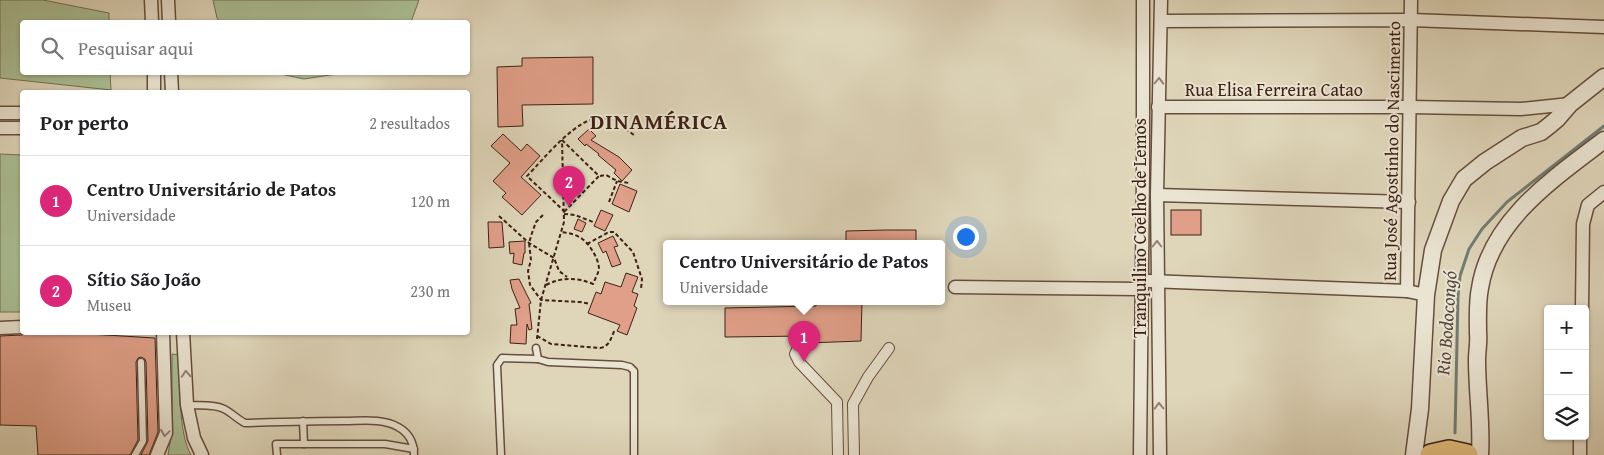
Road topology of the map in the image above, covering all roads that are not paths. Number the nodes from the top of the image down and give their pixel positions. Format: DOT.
graph roads {
  1 [pos="151,0"];
  2 [pos="168,0"];
  3 [pos="1143,0"];
  4 [pos="1161,0"];
  5 [pos="1411,0"];
  6 [pos="152,20"];
  7 [pos="169,20"];
  8 [pos="1411,20"];
  9 [pos="1161,21"];
  10 [pos="1604,27"];
  11 [pos="154,75"];
  12 [pos="171,75"];
  13 [pos="1604,77"];
  14 [pos="154,90"];
  15 [pos="172,90"];
  16 [pos="1570,104"];
  17 [pos="1158,107"];
  18 [pos="1410,107"];
  19 [pos="20,112"];
  20 [pos="0,113"];
  21 [pos="0,128"];
  22 [pos="20,128"];
  23 [pos="1604,140"];
  24 [pos="1157,175"];
  25 [pos="1144,176"];
  26 [pos="1604,192"];
  27 [pos="1157,196"];
  28 [pos="1409,202"];
  29 [pos="1157,281"];
  30 [pos="1142,285"];
  31 [pos="955,287"];
  32 [pos="1407,291"];
  33 [pos="1426,295"];
  34 [pos="1582,305"];
  35 [pos="20,327"];
  36 [pos="0,328"];
  37 [pos="163,335"];
  38 [pos="183,335"];
  39 [pos="800,343"];
  40 [pos="536,348"];
  41 [pos="888,348"];
  42 [pos="538,359"];
  43 [pos="141,362"];
  44 [pos="187,406"];
  45 [pos="303,421"];
  46 [pos="1580,440"];
  47 [pos="304,444"];
  48 [pos="414,452"];
  49 [pos="135,455"];
  50 [pos="158,455"];
  51 [pos="202,455"];
  52 [pos="277,455"];
  53 [pos="501,455"];
  54 [pos="634,455"];
  55 [pos="838,455"];
  56 [pos="854,455"];
  57 [pos="1140,455"];
  58 [pos="1160,455"];
  59 [pos="1414,455"];
  60 [pos="1431,455"];
  61 [pos="1467,455"];
  62 [pos="1480,455"];
  63 [pos="1580,455"];
  1 -- 6 [label="street"];
  2 -- 7 [label="street"];
  3 -- 25 [label="street, Tranquilino Coelho de Lemos"];
  4 -- 9 [label="street, Tranquilino Coelho de Lemos"];
  5 -- 8 [label="street, Rua José Agostinho do Nascimento"];
  8 -- 9 [label="street"];
  8 -- 10 [label="street"];
  8 -- 18 [label="street, Rua José Agostinho do Nascimento"];
  17 -- 9 [label="street, Tranquilino Coelho de Lemos, one-way"];
  11 -- 14 [label="street"];
  12 -- 15 [label="street"];
  13 -- 16 [label="street"];
  16 -- 18 [label="street, Rua Elisa Ferreira Catao"];
  16 -- 33 [label="street"];
  17 -- 18 [label="street, Rua Elisa Ferreira Catao"];
  17 -- 24 [label="street, Tranquilino Coelho de Lemos"];
  18 -- 28 [label="street, Rua José Agostinho do Nascimento"];
  19 -- 20 [label="street"];
  21 -- 22 [label="street"];
  23 -- 62 [label="street"];
  24 -- 25 [label="street"];
  24 -- 27 [label="street, Tranquilino Coelho de Lemos"];
  25 -- 30 [label="street, Tranquilino Coelho de Lemos"];
  26 -- 34 [label="street"];
  27 -- 28 [label="street"];
  29 -- 27 [label="street, Tranquilino Coelho de Lemos, one-way"];
  28 -- 32 [label="street, Rua José Agostinho do Nascimento"];
  29 -- 30 [label="street, Rua José Agostinho do Nascimento"];
  29 -- 32 [label="street, Rua José Agostinho do Nascimento"];
  58 -- 29 [label="street, Tranquilino Coelho de Lemos, one-way"];
  30 -- 31 [label="street, Rua José Agostinho do Nascimento"];
  30 -- 57 [label="street, Tranquilino Coelho de Lemos"];
  32 -- 33 [label="street"];
  33 -- 59 [label="street"];
  35 -- 36 [label="street"];
  37 -- 50 [label="street, one-way"];
  44 -- 38 [label="street, one-way"];
  39 -- 55 [label="street"];
  40 -- 42 [label="lane"];
  41 -- 56 [label="street"];
  42 -- 53 [label="lane"];
  42 -- 54 [label="lane"];
  43 -- 49 [label="lane"];
  44 -- 45 [label="lane"];
  44 -- 51 [label="street"];
  45 -- 47 [label="lane"];
  45 -- 48 [label="lane"];
  46 -- 63 [label="street"];
  47 -- 48 [label="lane"];
  47 -- 52 [label="lane"];
  60 -- 61 [label="main road"];
}
